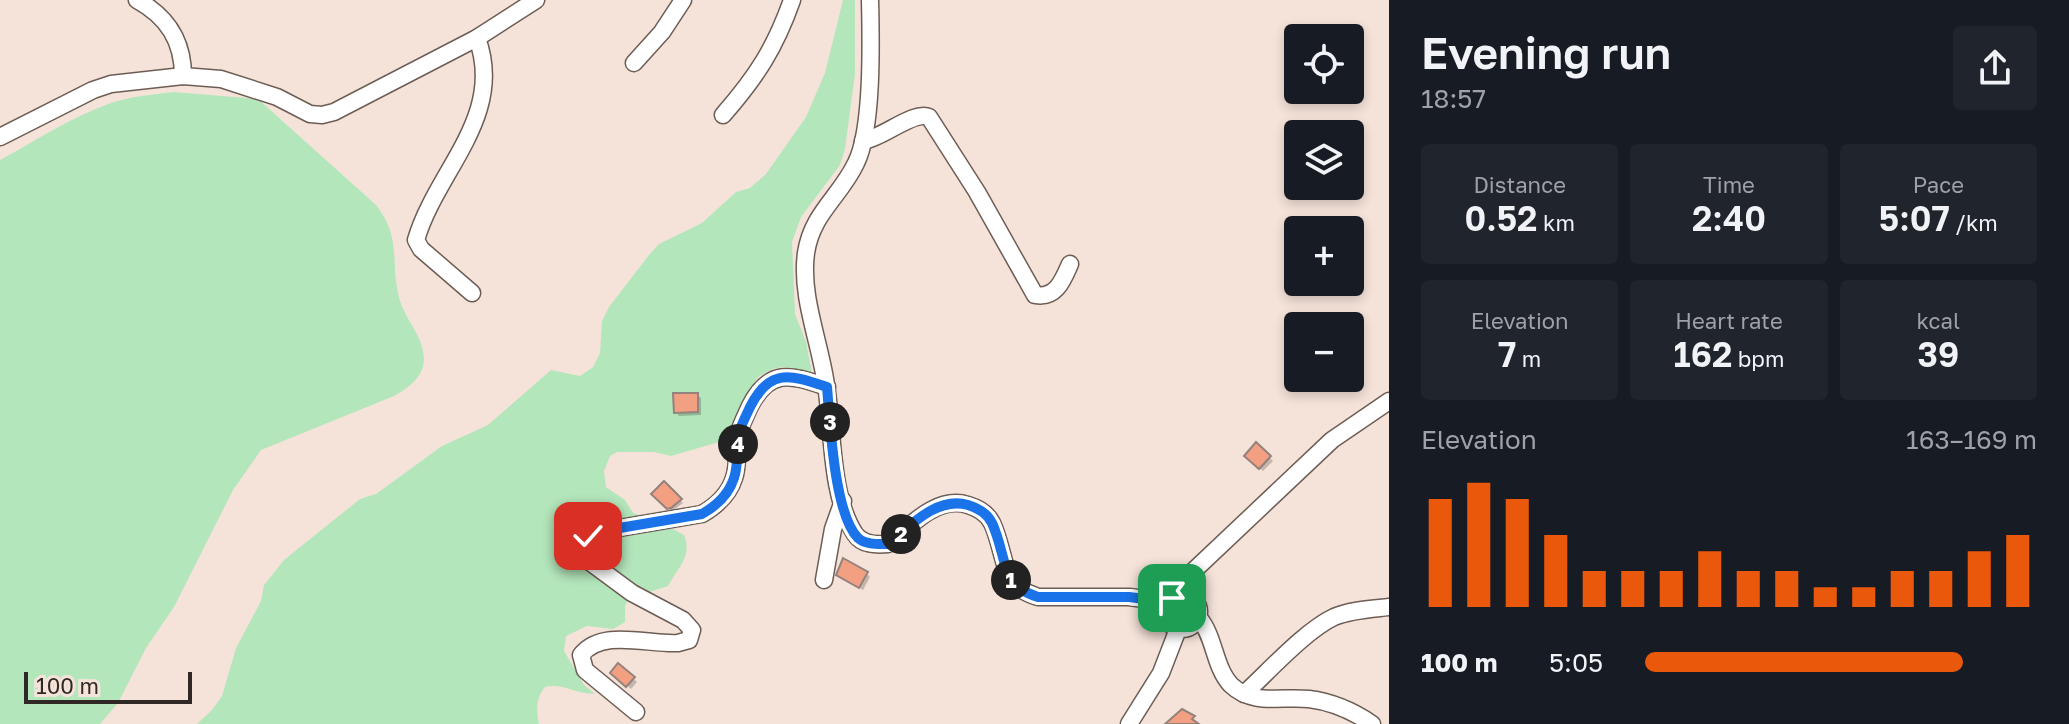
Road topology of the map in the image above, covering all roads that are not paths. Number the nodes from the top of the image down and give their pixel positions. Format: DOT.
graph roads {
  1 [pos="137,0"];
  2 [pos="536,0"];
  3 [pos="683,0"];
  4 [pos="792,0"];
  5 [pos="870,0"];
  6 [pos="477,38"];
  7 [pos="634,63"];
  8 [pos="183,76"];
  9 [pos="723,115"];
  10 [pos="0,137"];
  11 [pos="863,141"];
  12 [pos="1070,264"];
  13 [pos="472,293"];
  14 [pos="827,387"];
  15 [pos="1389,401"];
  16 [pos="843,501"];
  17 [pos="824,580"];
  18 [pos="1175,598"];
  19 [pos="1389,607"];
  20 [pos="1199,618"];
  21 [pos="1178,629"];
  22 [pos="1244,694"];
  23 [pos="636,712"];
  24 [pos="1129,724"];
  25 [pos="1372,724"];
  1 -- 8 [label="street"];
  2 -- 6 [label="street"];
  3 -- 7 [label="street"];
  4 -- 9 [label="street"];
  5 -- 11 [label="street"];
  6 -- 8 [label="street"];
  6 -- 13 [label="street"];
  8 -- 10 [label="street"];
  11 -- 12 [label="street"];
  11 -- 14 [label="street"];
  14 -- 16 [label="street"];
  14 -- 23 [label="street"];
  15 -- 18 [label="street"];
  16 -- 17 [label="street"];
  16 -- 18 [label="street"];
  18 -- 20 [label="street"];
  18 -- 21 [label="street"];
  19 -- 22 [label="street"];
  20 -- 21 [label="street"];
  20 -- 22 [label="street"];
  21 -- 24 [label="street"];
  22 -- 25 [label="street"];
}
